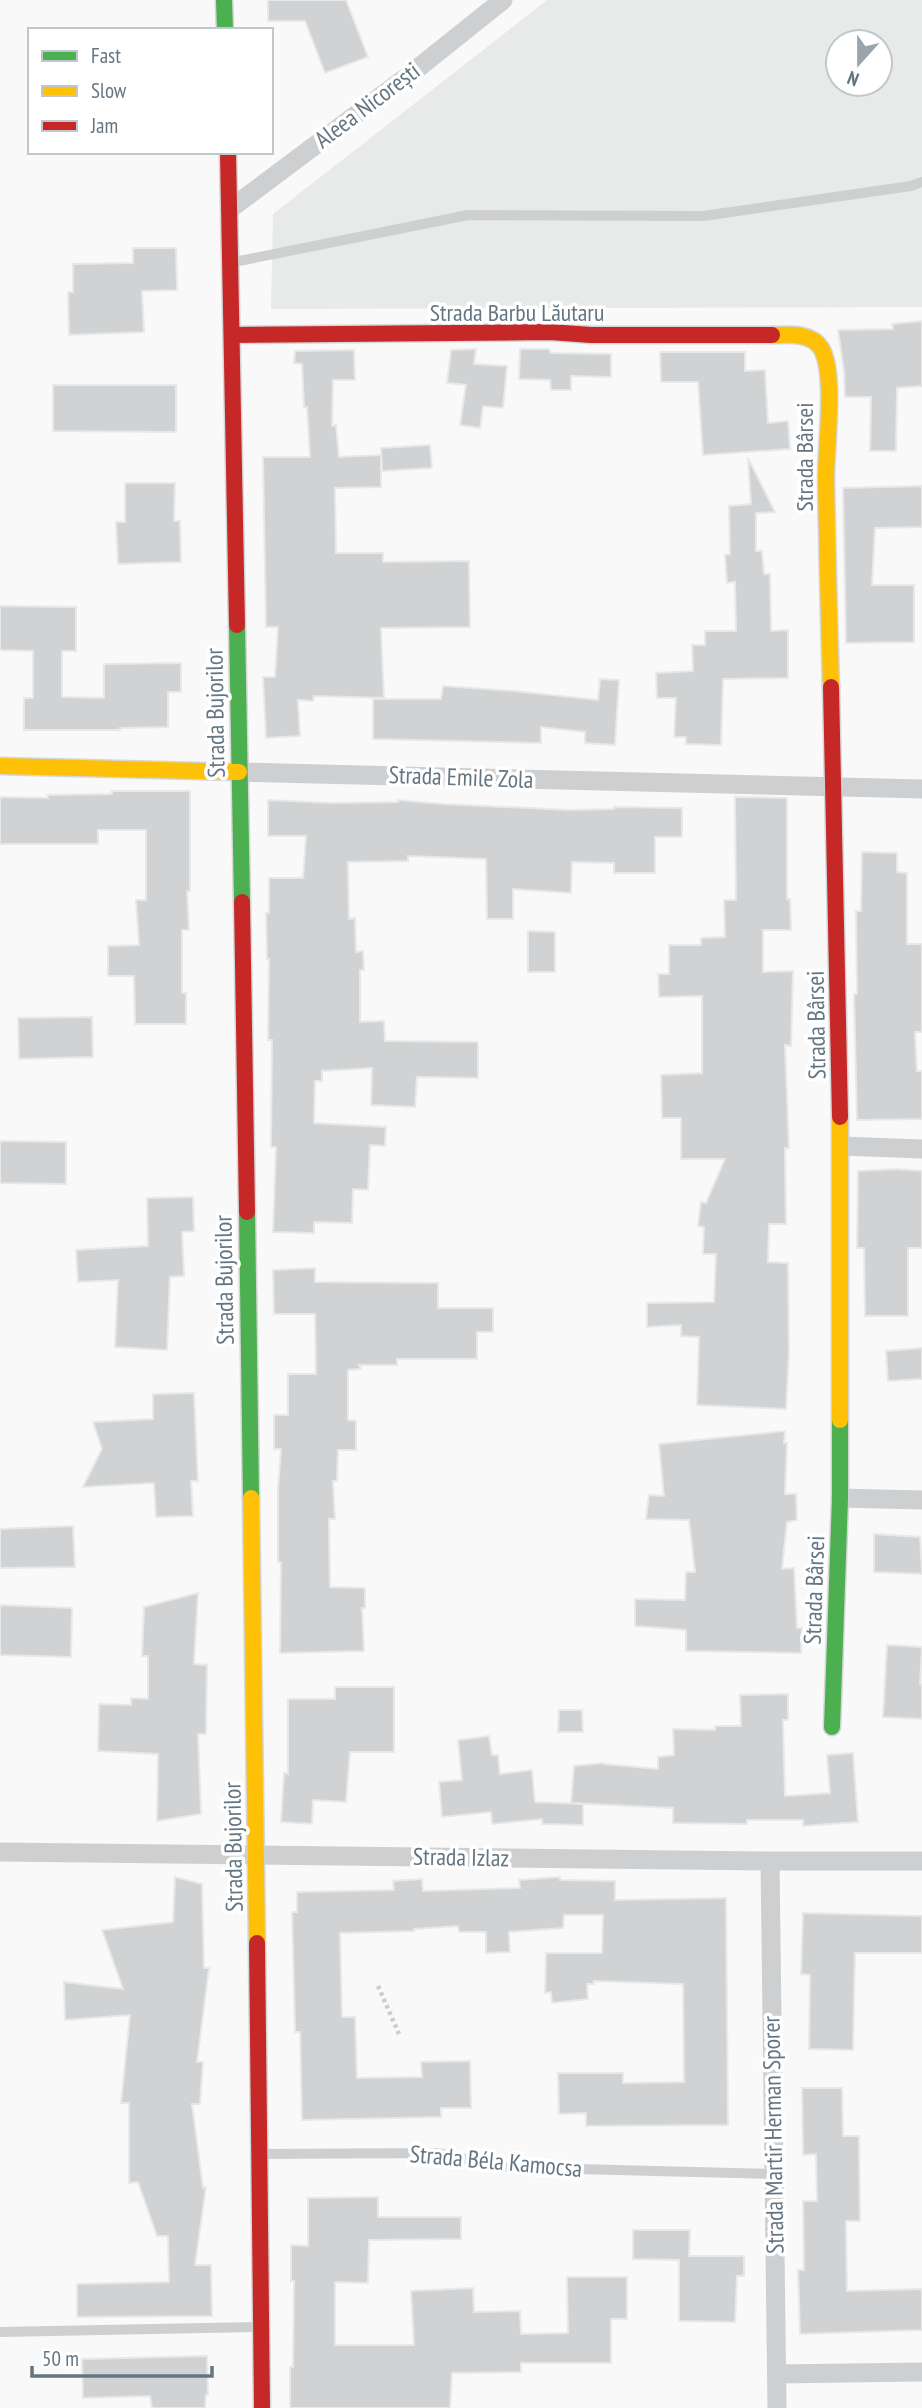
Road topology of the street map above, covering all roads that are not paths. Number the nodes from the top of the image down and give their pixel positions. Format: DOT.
graph roads {
  1 [pos="224,0"];
  2 [pos="503,0"];
  3 [pos="225,28"];
  4 [pos="228,154"];
  5 [pos="922,182"];
  6 [pos="230,209"];
  7 [pos="231,263"];
  8 [pos="233,335"];
  9 [pos="800,335"];
  10 [pos="0,766"];
  11 [pos="239,772"];
  12 [pos="834,785"];
  13 [pos="922,789"];
  14 [pos="841,1146"];
  15 [pos="922,1149"];
  16 [pos="840,1498"];
  17 [pos="922,1500"];
  18 [pos="832,1727"];
  19 [pos="0,1852"];
  20 [pos="256,1854"];
  21 [pos="770,1861"];
  22 [pos="922,1861"];
  23 [pos="260,2154"];
  24 [pos="774,2174"];
  25 [pos="261,2327"];
  26 [pos="0,2332"];
  27 [pos="922,2372"];
  28 [pos="777,2374"];
  29 [pos="262,2408"];
  30 [pos="777,2408"];
  1 -- 3 [label="main road"];
  2 -- 6 [label="street, Aleea Nicorești"];
  4 -- 6 [label="main road, Strada Bujorilor"];
  5 -- 7 [label="lane"];
  6 -- 7 [label="main road, Strada Bujorilor"];
  7 -- 8 [label="main road, Strada Bujorilor"];
  8 -- 9 [label="main road, Strada Barbu Lăutaru"];
  8 -- 11 [label="main road, Strada Bujorilor"];
  9 -- 12 [label="main road, Strada Bârsei"];
  10 -- 11 [label="main road, Strada Emile Zola"];
  11 -- 12 [label="street, Strada Emile Zola"];
  11 -- 20 [label="main road, Strada Bujorilor"];
  12 -- 13 [label="street, Strada Emile Zola"];
  12 -- 14 [label="main road, Strada Bârsei"];
  14 -- 15 [label="street"];
  14 -- 16 [label="main road, Strada Bârsei"];
  16 -- 17 [label="street"];
  16 -- 18 [label="main road, Strada Bârsei"];
  19 -- 20 [label="street, Strada Izlaz"];
  20 -- 21 [label="street, Strada Izlaz"];
  20 -- 23 [label="main road, Strada Bujorilor"];
  21 -- 22 [label="street, Strada Izlaz"];
  21 -- 24 [label="street, Strada Martir Herman Sporer"];
  23 -- 24 [label="lane, Strada Béla Kamocsa"];
  23 -- 25 [label="main road, Strada Bujorilor"];
  24 -- 28 [label="street, Strada Martir Herman Sporer"];
  25 -- 26 [label="lane"];
  25 -- 29 [label="main road, Strada Bujorilor"];
  27 -- 28 [label="street"];
  28 -- 30 [label="street, Strada Martir Herman Sporer"];
}
